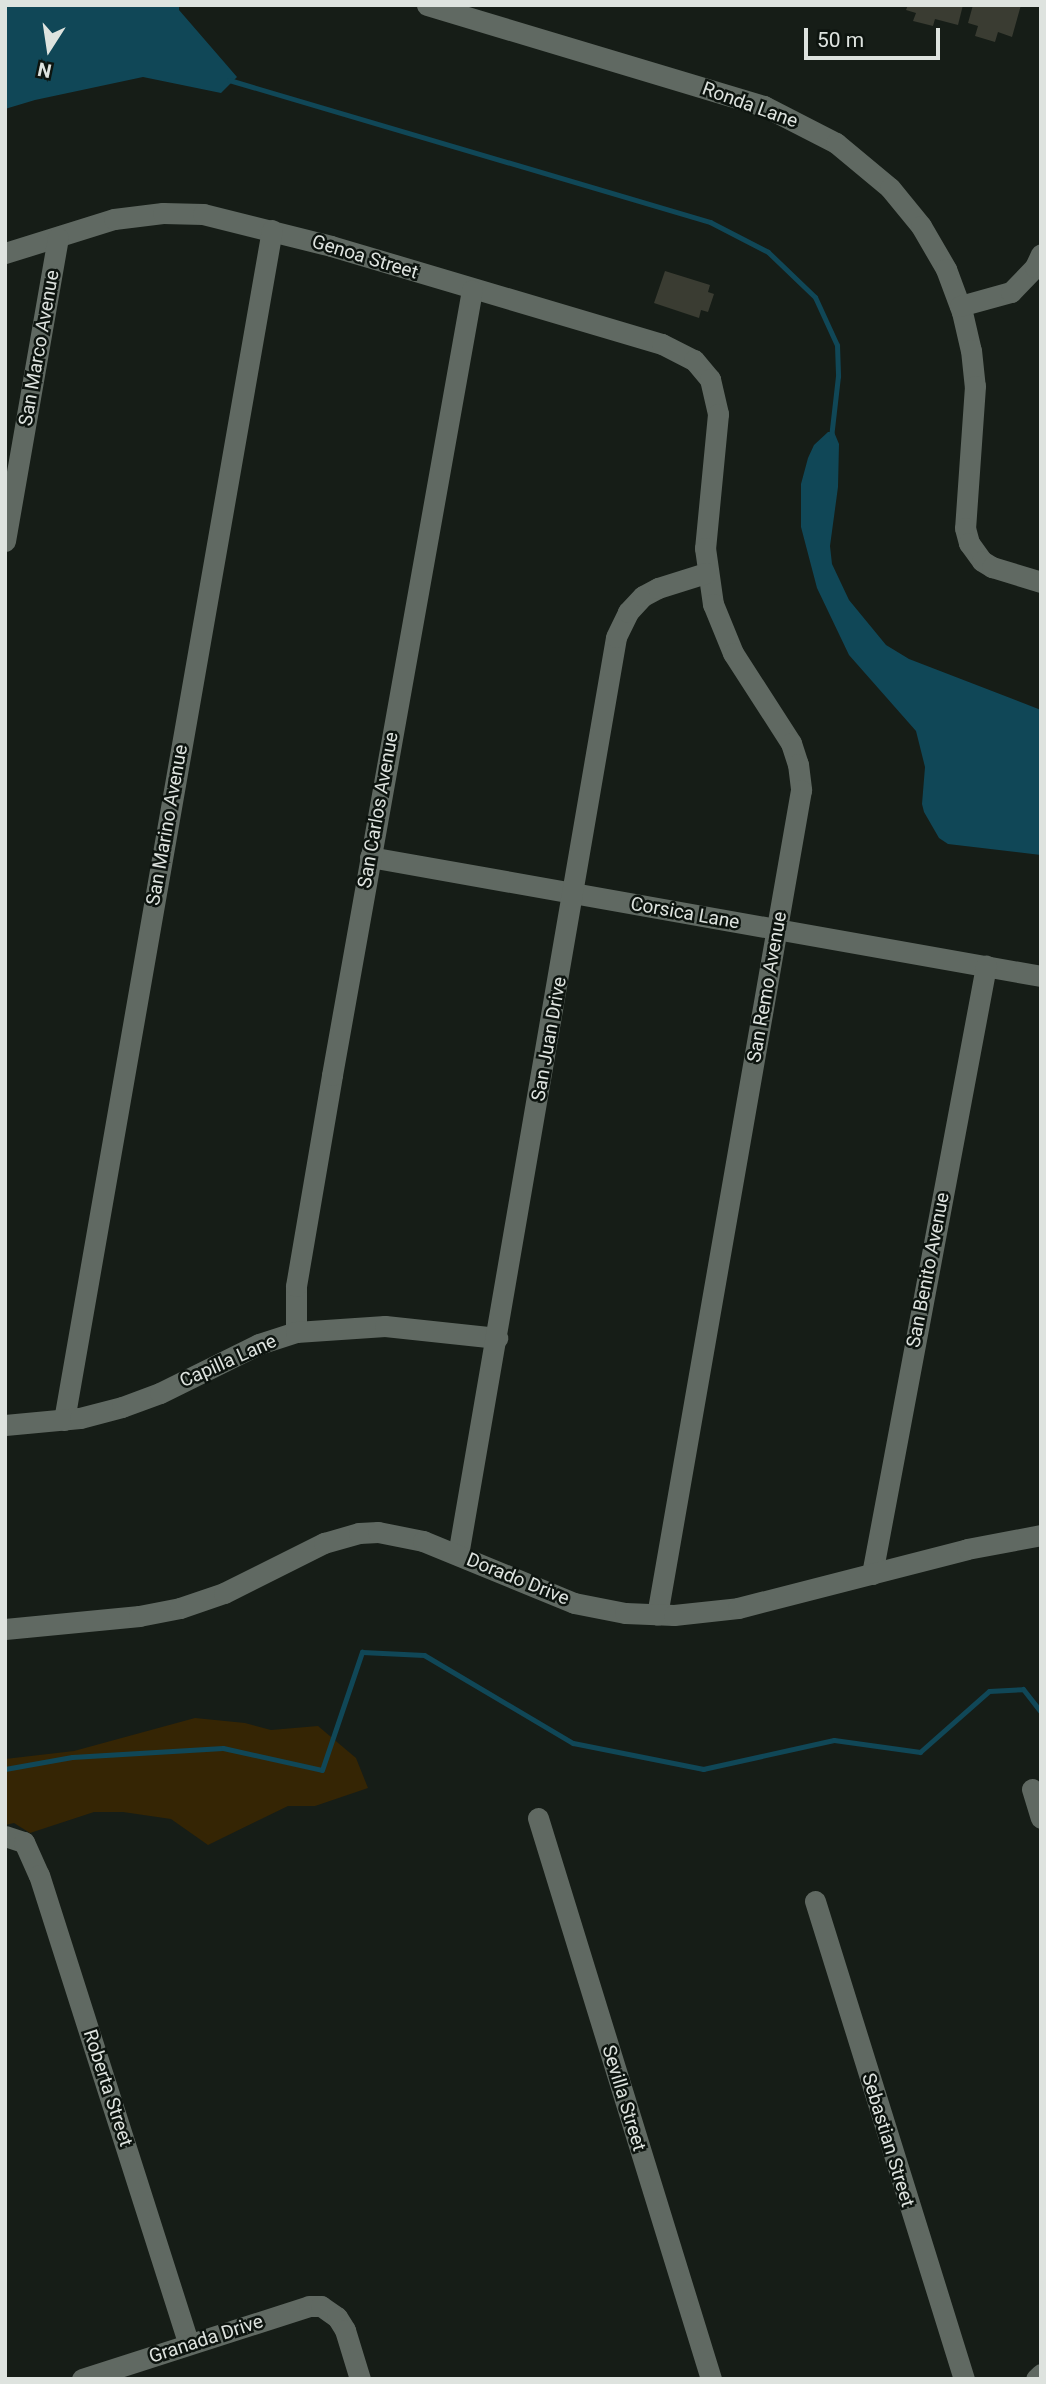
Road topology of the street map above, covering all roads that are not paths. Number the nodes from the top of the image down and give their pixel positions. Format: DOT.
graph roads {
  1 [pos="427,5"];
  2 [pos="272,230"];
  3 [pos="58,238"];
  4 [pos="5,253"];
  5 [pos="1041,254"];
  6 [pos="472,290"];
  7 [pos="960,306"];
  8 [pos="710,379"];
  9 [pos="5,541"];
  10 [pos="706,573"];
  11 [pos="1041,582"];
  12 [pos="370,858"];
  13 [pos="574,894"];
  14 [pos="778,929"];
  15 [pos="986,966"];
  16 [pos="1041,976"];
  17 [pos="296,1332"];
  18 [pos="497,1338"];
  19 [pos="64,1420"];
  20 [pos="5,1425"];
  21 [pos="1041,1535"];
  22 [pos="458,1555"];
  23 [pos="872,1574"];
  24 [pos="657,1615"];
  25 [pos="5,1629"];
  26 [pos="1032,1789"];
  27 [pos="538,1818"];
  28 [pos="1041,1818"];
  29 [pos="11,1836"];
  30 [pos="815,1901"];
  31 [pos="189,2344"];
  32 [pos="1041,2374"];
  33 [pos="82,2379"];
  34 [pos="360,2379"];
  35 [pos="711,2379"];
  36 [pos="964,2379"];
  37 [pos="1036,2379"];
  1 -- 7 [label="street, Ronda Lane"];
  2 -- 3 [label="street, Genoa Street"];
  2 -- 6 [label="street, Genoa Street"];
  2 -- 19 [label="street, San Marino Avenue"];
  3 -- 4 [label="street, Genoa Street"];
  3 -- 9 [label="street, San Marco Avenue"];
  5 -- 7 [label="street"];
  6 -- 8 [label="street, Genoa Street"];
  6 -- 12 [label="street, San Carlos Avenue"];
  7 -- 11 [label="street, Ronda Lane"];
  8 -- 10 [label="street, San Remo Avenue"];
  10 -- 13 [label="street, San Juan Drive"];
  10 -- 14 [label="street, San Remo Avenue"];
  12 -- 13 [label="street, Corsica Lane"];
  12 -- 17 [label="street, San Carlos Avenue"];
  13 -- 14 [label="street, Corsica Lane"];
  13 -- 18 [label="street, San Juan Drive"];
  14 -- 15 [label="street, Corsica Lane"];
  14 -- 24 [label="street, San Remo Avenue"];
  15 -- 16 [label="street, Corsica Lane"];
  15 -- 23 [label="street, San Benito Avenue"];
  17 -- 18 [label="street, Capilla Lane"];
  17 -- 19 [label="street, Capilla Lane"];
  18 -- 22 [label="street, San Juan Drive"];
  19 -- 20 [label="street, Capilla Lane"];
  21 -- 23 [label="street, Dorado Drive"];
  22 -- 24 [label="street, Dorado Drive"];
  22 -- 25 [label="street, Dorado Drive"];
  23 -- 24 [label="street, Dorado Drive"];
  26 -- 28 [label="street"];
  27 -- 35 [label="street, Sevilla Street"];
  29 -- 31 [label="street, Roberta Street"];
  30 -- 36 [label="street, Sebastian Street"];
  31 -- 33 [label="street, Granada Drive"];
  31 -- 34 [label="street, Granada Drive"];
  32 -- 37 [label="street"];
}
